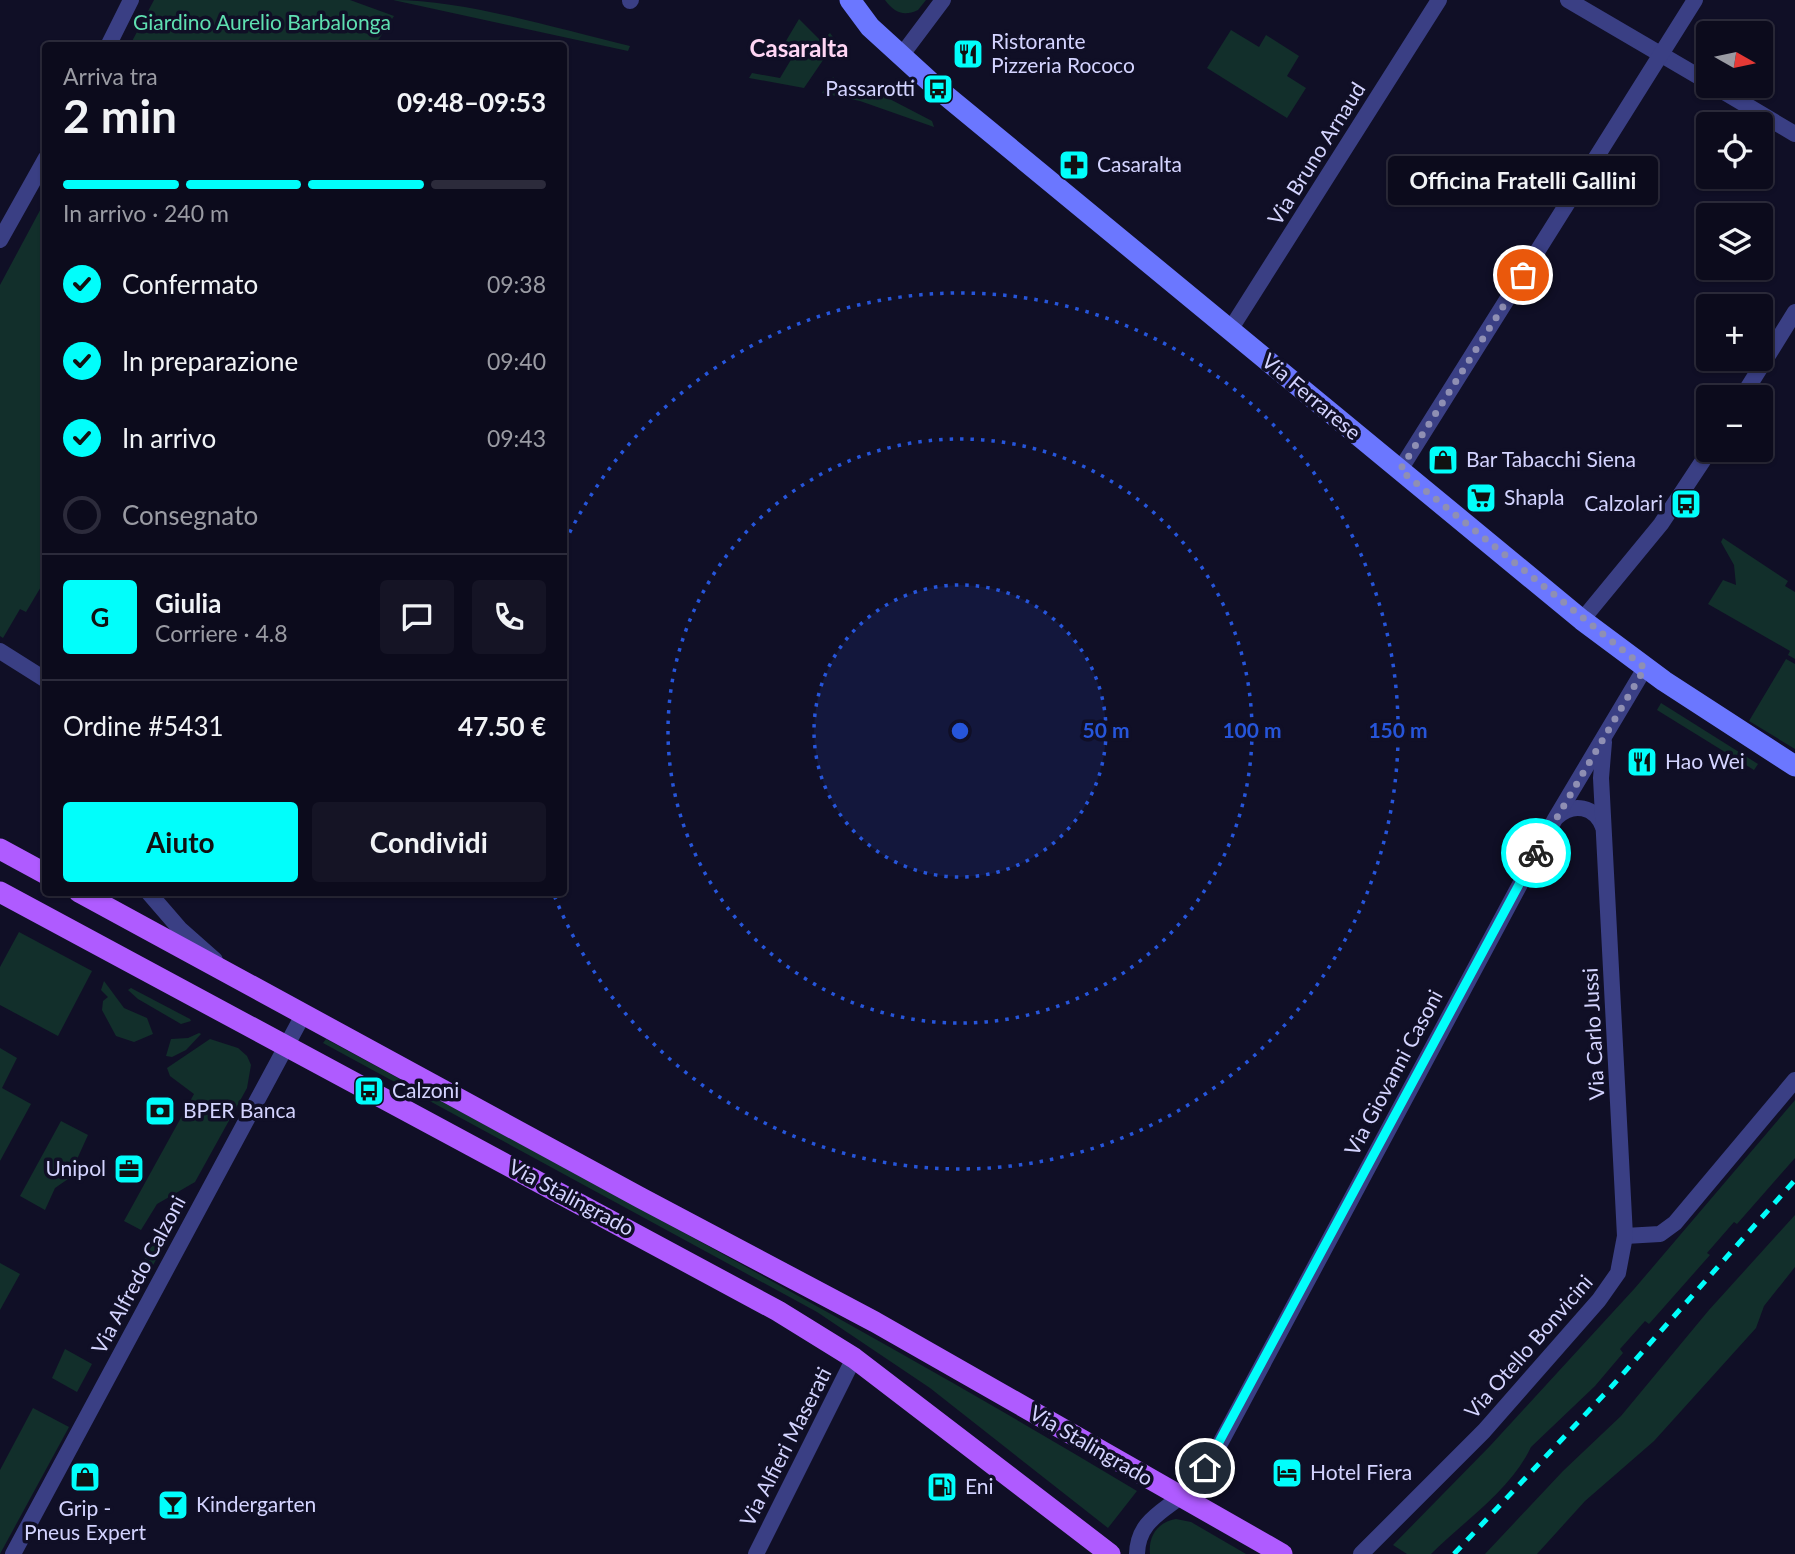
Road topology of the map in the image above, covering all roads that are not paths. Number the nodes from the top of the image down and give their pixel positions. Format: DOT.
graph roads {
  1 [pos="131,0"];
  2 [pos="849,0"];
  3 [pos="943,0"];
  4 [pos="1439,0"];
  5 [pos="1568,0"];
  6 [pos="1695,0"];
  7 [pos="110,42"];
  8 [pos="1661,55"];
  9 [pos="901,56"];
  10 [pos="1696,75"];
  11 [pos="1734,98"];
  12 [pos="1795,134"];
  13 [pos="42,165"];
  14 [pos="0,240"];
  15 [pos="1795,312"];
  16 [pos="1230,330"];
  17 [pos="1749,385"];
  18 [pos="1702,462"];
  19 [pos="1400,470"];
  20 [pos="1582,620"];
  21 [pos="0,651"];
  22 [pos="1645,668"];
  23 [pos="42,677"];
  24 [pos="1606,733"];
  25 [pos="1795,766"];
  26 [pos="1555,819"];
  27 [pos="1604,829"];
  28 [pos="0,849"];
  29 [pos="42,872"];
  30 [pos="0,892"];
  31 [pos="86,896"];
  32 [pos="151,896"];
  33 [pos="235,977"];
  34 [pos="303,1015"];
  35 [pos="286,1046"];
  36 [pos="1795,1080"];
  37 [pos="1625,1236"];
  38 [pos="854,1358"];
  39 [pos="1181,1496"];
  40 [pos="13,1554"];
  41 [pos="756,1554"];
  42 [pos="1110,1554"];
  43 [pos="1138,1554"];
  44 [pos="1282,1554"];
  45 [pos="1361,1554"];
  1 -- 7 [label="street"];
  2 -- 9 [label="main road, Via Ferrarese"];
  3 -- 9 [label="street"];
  4 -- 16 [label="street, Via Bruno Arnaud"];
  5 -- 8 [label="street"];
  6 -- 8 [label="street"];
  8 -- 10 [label="street"];
  8 -- 19 [label="street"];
  9 -- 16 [label="main road, Via Ferrarese"];
  11 -- 12 [label="street"];
  13 -- 14 [label="street"];
  15 -- 17 [label="street"];
  16 -- 19 [label="main road, Via Ferrarese"];
  18 -- 20 [label="street"];
  19 -- 20 [label="main road, Via Ferrarese"];
  20 -- 22 [label="main road, Via Ferrarese"];
  21 -- 23 [label="street"];
  22 -- 24 [label="street, Via Giovanni Casoni"];
  22 -- 25 [label="main road, Via Ferrarese"];
  24 -- 26 [label="street, Via Giovanni Casoni"];
  24 -- 27 [label="street, Via Carlo Jussi"];
  26 -- 27 [label="street"];
  26 -- 39 [label="street, Via Giovanni Casoni"];
  27 -- 37 [label="street, Via Carlo Jussi"];
  28 -- 29 [label="main road"];
  30 -- 35 [label="main road, Via Stalingrado"];
  31 -- 33 [label="main road, Via Stalingrado"];
  32 -- 33 [label="street"];
  33 -- 34 [label="main road, Via Stalingrado"];
  34 -- 35 [label="street, Via Alfredo Calzoni"];
  34 -- 39 [label="main road, Via Stalingrado"];
  35 -- 38 [label="main road, Via Stalingrado"];
  35 -- 40 [label="street, Via Alfredo Calzoni"];
  36 -- 37 [label="street"];
  37 -- 45 [label="street, Via Otello Bonvicini"];
  38 -- 41 [label="street, Via Alfieri Maserati"];
  38 -- 42 [label="main road, Via Stalingrado"];
  39 -- 43 [label="street, Via Stalingrado"];
  39 -- 44 [label="main road, Via Stalingrado"];
}
